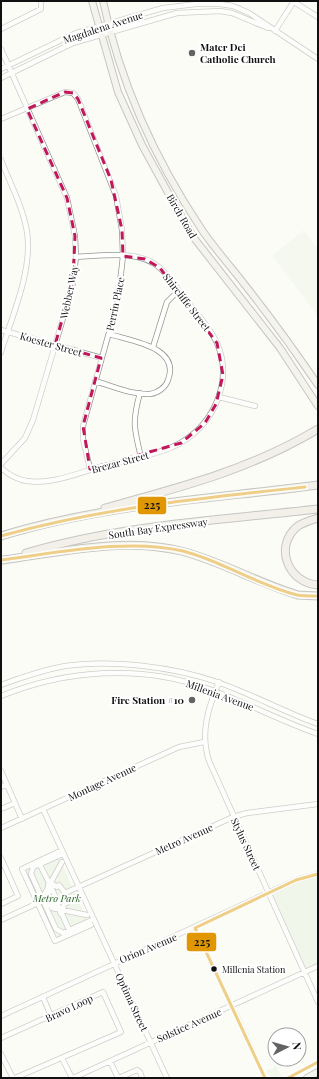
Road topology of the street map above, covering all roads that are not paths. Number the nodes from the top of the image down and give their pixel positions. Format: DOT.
graph roads {
  1 [pos="41,1"];
  2 [pos="92,1"];
  3 [pos="103,1"];
  4 [pos="294,1"];
  5 [pos="234,4"];
  6 [pos="232,13"];
  7 [pos="318,17"];
  8 [pos="108,24"];
  9 [pos="98,27"];
  10 [pos="1,29"];
  11 [pos="275,31"];
  12 [pos="110,32"];
  13 [pos="100,34"];
  14 [pos="1,49"];
  15 [pos="318,59"];
  16 [pos="8,65"];
  17 [pos="1,69"];
  18 [pos="12,73"];
  19 [pos="1,78"];
  20 [pos="27,109"];
  21 [pos="1,119"];
  22 [pos="1,160"];
  23 [pos="123,256"];
  24 [pos="76,257"];
  25 [pos="178,291"];
  26 [pos="1,330"];
  27 [pos="7,332"];
  28 [pos="109,334"];
  29 [pos="55,346"];
  30 [pos="153,347"];
  31 [pos="1,352"];
  32 [pos="102,358"];
  33 [pos="95,381"];
  34 [pos="318,385"];
  35 [pos="140,393"];
  36 [pos="219,397"];
  37 [pos="255,406"];
  38 [pos="318,406"];
  39 [pos="318,429"];
  40 [pos="141,457"];
  41 [pos="1,464"];
  42 [pos="1,468"];
  43 [pos="90,469"];
  44 [pos="318,485"];
  45 [pos="318,509"];
  46 [pos="67,518"];
  47 [pos="318,518"];
  48 [pos="1,536"];
  49 [pos="2,560"];
  50 [pos="318,585"];
  51 [pos="318,596"];
  52 [pos="95,665"];
  53 [pos="95,673"];
  54 [pos="218,682"];
  55 [pos="1,685"];
  56 [pos="215,692"];
  57 [pos="1,696"];
  58 [pos="318,724"];
  59 [pos="318,734"];
  60 [pos="204,742"];
  61 [pos="1,771"];
  62 [pos="7,784"];
  63 [pos="1,787"];
  64 [pos="15,803"];
  65 [pos="318,804"];
  66 [pos="1,809"];
  67 [pos="44,809"];
  68 [pos="234,817"];
  69 [pos="22,819"];
  70 [pos="1,828"];
  71 [pos="58,852"];
  72 [pos="64,854"];
  73 [pos="1,858"];
  74 [pos="62,862"];
  75 [pos="39,863"];
  76 [pos="318,874"];
  77 [pos="49,884"];
  78 [pos="78,887"];
  79 [pos="65,893"];
  80 [pos="269,893"];
  81 [pos="47,901"];
  82 [pos="1,904"];
  83 [pos="38,904"];
  84 [pos="61,911"];
  85 [pos="87,915"];
  86 [pos="94,919"];
  87 [pos="1,920"];
  88 [pos="91,925"];
  89 [pos="70,932"];
  90 [pos="114,963"];
  91 [pos="318,966"];
  92 [pos="304,972"];
  93 [pos="43,997"];
  94 [pos="318,1002"];
  95 [pos="1,1016"];
  96 [pos="51,1016"];
  97 [pos="1,1038"];
  98 [pos="151,1042"];
  99 [pos="1,1054"];
  100 [pos="62,1058"];
  101 [pos="110,1061"];
  102 [pos="318,1072"];
  103 [pos="14,1078"];
  104 [pos="72,1078"];
  105 [pos="118,1078"];
  106 [pos="142,1078"];
  107 [pos="167,1078"];
  108 [pos="307,1078"];
  1 -- 10 [label="street"];
  2 -- 9 [label="main road, Birch Road"];
  3 -- 8 [label="main road, Birch Road"];
  4 -- 7 [label="street"];
  4 -- 11 [label="street"];
  5 -- 6 [label="street"];
  5 -- 8 [label="street, Magdalena Avenue"];
  5 -- 11 [label="street, Magdalena Avenue"];
  6 -- 11 [label="street, Magdalena Avenue"];
  6 -- 12 [label="street, Magdalena Avenue"];
  8 -- 9 [label="street, Magdalena Avenue"];
  8 -- 12 [label="main road, Birch Road"];
  9 -- 13 [label="main road, Birch Road"];
  9 -- 16 [label="street, Magdalena Avenue"];
  11 -- 15 [label="street, Magdalena Avenue"];
  12 -- 13 [label="street, Magdalena Avenue"];
  12 -- 34 [label="main road, Birch Road"];
  13 -- 18 [label="street, Magdalena Avenue"];
  13 -- 38 [label="main road, Birch Road"];
  14 -- 16 [label="street, Webber Way"];
  16 -- 17 [label="street, Magdalena Avenue"];
  16 -- 18 [label="street, Webber Way"];
  18 -- 19 [label="street, Magdalena Avenue"];
  18 -- 20 [label="street, Webber Way"];
  20 -- 21 [label="street"];
  20 -- 23 [label="street, Perrin Place"];
  20 -- 24 [label="street, Webber Way"];
  22 -- 27 [label="street"];
  23 -- 24 [label="street, Shircliffe Street"];
  23 -- 25 [label="street, Shircliffe Street"];
  23 -- 28 [label="street, Perrin Place"];
  24 -- 29 [label="street, Webber Way"];
  25 -- 30 [label="street"];
  25 -- 36 [label="street, Shircliffe Street"];
  26 -- 27 [label="street, Koester Street"];
  27 -- 29 [label="street, Koester Street"];
  27 -- 31 [label="street"];
  28 -- 30 [label="street"];
  28 -- 32 [label="street, Perrin Place"];
  29 -- 32 [label="street, Koester Street"];
  29 -- 41 [label="street, Webber Way"];
  30 -- 35 [label="street"];
  32 -- 33 [label="street, Perrin Place"];
  33 -- 35 [label="street"];
  33 -- 43 [label="street, Perrin Place"];
  35 -- 40 [label="street"];
  36 -- 37 [label="street"];
  36 -- 40 [label="street, Brezar Street"];
  39 -- 46 [label="highway"];
  40 -- 43 [label="street, Brezar Street"];
  42 -- 43 [label="street, Brezar Street"];
  44 -- 46 [label="highway"];
  45 -- 49 [label="highway, South Bay Expressway"];
  46 -- 48 [label="highway"];
  47 -- 50 [label="highway"];
  49 -- 51 [label="highway"];
  52 -- 53 [label="street"];
  52 -- 54 [label="street, Millenia Avenue"];
  52 -- 55 [label="street, Millenia Avenue"];
  53 -- 56 [label="street, Millenia Avenue"];
  53 -- 57 [label="street, Millenia Avenue"];
  54 -- 56 [label="street, Stylus Street"];
  54 -- 58 [label="street, Millenia Avenue"];
  56 -- 59 [label="street, Millenia Avenue"];
  56 -- 60 [label="street, Stylus Street"];
  60 -- 67 [label="street, Montage Avenue"];
  60 -- 68 [label="street, Stylus Street"];
  61 -- 62 [label="street"];
  62 -- 63 [label="street"];
  62 -- 64 [label="street"];
  64 -- 66 [label="street"];
  64 -- 69 [label="street"];
  65 -- 68 [label="street, Metro Avenue"];
  67 -- 69 [label="street, Montage Avenue"];
  67 -- 72 [label="street, Optima Street"];
  68 -- 78 [label="street, Metro Avenue"];
  68 -- 80 [label="street, Stylus Street"];
  69 -- 70 [label="street, Montage Avenue"];
  71 -- 75 [label="street"];
  72 -- 75 [label="street"];
  72 -- 78 [label="street, Optima Street"];
  73 -- 82 [label="street"];
  74 -- 77 [label="street"];
  75 -- 77 [label="street"];
  75 -- 81 [label="street"];
  75 -- 83 [label="street"];
  76 -- 80 [label="street, Orion Avenue"];
  77 -- 79 [label="street"];
  77 -- 81 [label="street"];
  77 -- 84 [label="street"];
  78 -- 79 [label="street, Metro Avenue"];
  78 -- 86 [label="street, Optima Street"];
  79 -- 84 [label="street"];
  80 -- 90 [label="street, Orion Avenue"];
  80 -- 92 [label="street, Stylus Street"];
  81 -- 83 [label="street"];
  81 -- 84 [label="street"];
  81 -- 89 [label="street"];
  83 -- 87 [label="street"];
  83 -- 89 [label="street"];
  84 -- 85 [label="street"];
  84 -- 89 [label="street"];
  86 -- 89 [label="street"];
  86 -- 90 [label="street, Optima Street"];
  88 -- 89 [label="street"];
  90 -- 93 [label="street, Orion Avenue"];
  90 -- 98 [label="street, Optima Street"];
  91 -- 92 [label="street, Solstice Avenue"];
  92 -- 94 [label="street, Stylus Street"];
  92 -- 98 [label="street, Solstice Avenue"];
  93 -- 95 [label="street, Orion Avenue"];
  93 -- 96 [label="street"];
  96 -- 97 [label="street, Bravo Loop"];
  96 -- 100 [label="street, Bravo Loop"];
  98 -- 101 [label="street, Solstice Avenue"];
  98 -- 107 [label="street, Optima Street"];
  99 -- 103 [label="street, Bravo Loop"];
  100 -- 103 [label="street, Bravo Loop"];
  100 -- 104 [label="street"];
  101 -- 104 [label="street, Solstice Avenue"];
  101 -- 105 [label="street"];
  102 -- 108 [label="main road"];
  105 -- 106 [label="street"];
}
